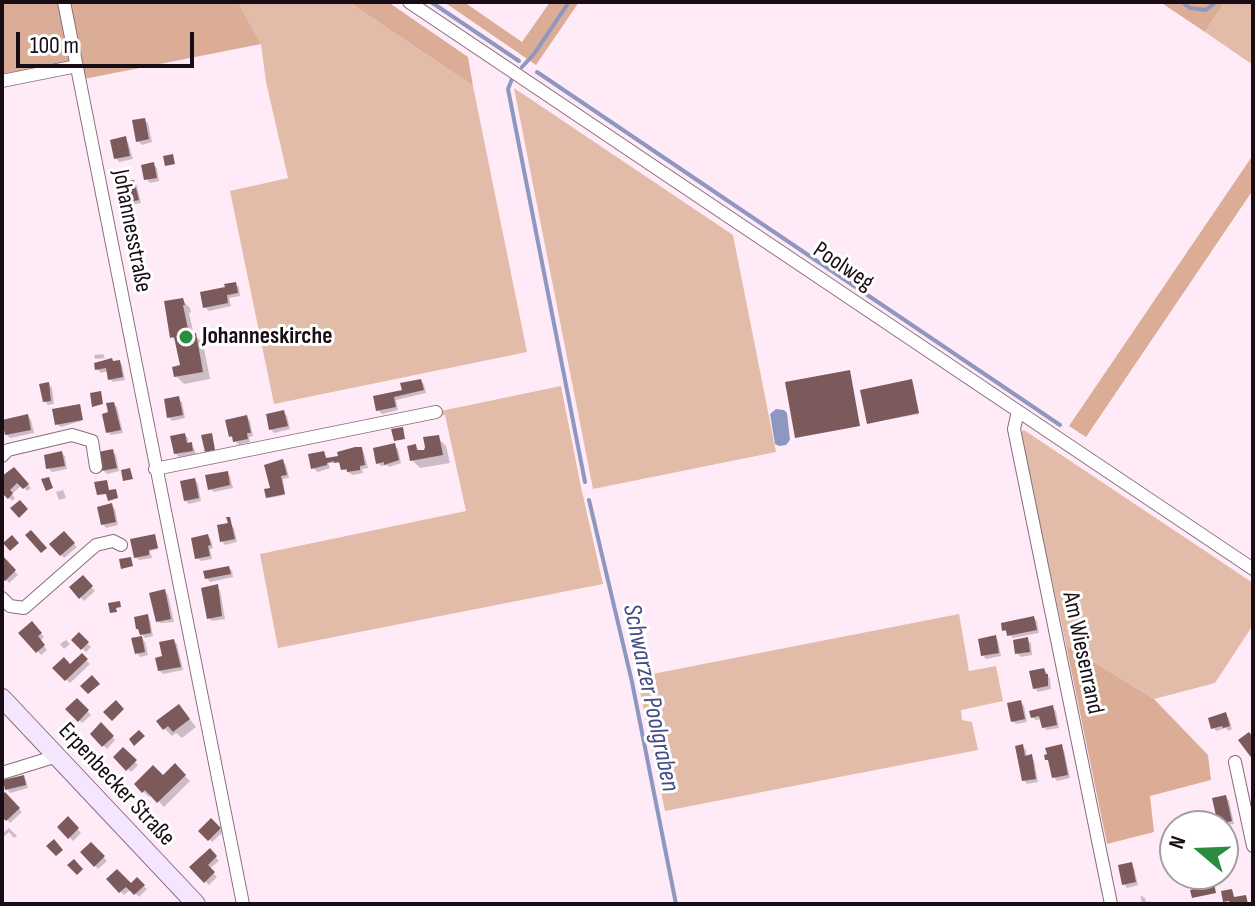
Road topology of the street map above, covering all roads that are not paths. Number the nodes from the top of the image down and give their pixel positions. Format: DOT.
graph roads {
  1 [pos="64,2"];
  2 [pos="409,2"];
  3 [pos="77,66"];
  4 [pos="2,81"];
  5 [pos="1018,411"];
  6 [pos="436,412"];
  7 [pos="2,456"];
  8 [pos="96,467"];
  9 [pos="155,469"];
  10 [pos="121,545"];
  11 [pos="1253,569"];
  12 [pos="2,598"];
  13 [pos="2,698"];
  14 [pos="57,756"];
  15 [pos="1235,762"];
  16 [pos="2,773"];
  17 [pos="1253,846"];
  18 [pos="196,904"];
  19 [pos="243,904"];
  20 [pos="1111,904"];
  1 -- 3 [label="street, Johannesstraße"];
  2 -- 5 [label="street, Poolweg"];
  3 -- 4 [label="street"];
  3 -- 9 [label="street, Johannesstraße"];
  5 -- 11 [label="street, Poolweg"];
  5 -- 20 [label="street, Am Wiesenrand"];
  6 -- 9 [label="street"];
  7 -- 8 [label="street"];
  9 -- 19 [label="street, Johannesstraße"];
  10 -- 12 [label="street"];
  13 -- 14 [label="main road, Erpenbecker Straße"];
  14 -- 16 [label="street"];
  14 -- 18 [label="main road, Erpenbecker Straße"];
  15 -- 17 [label="street"];
}
